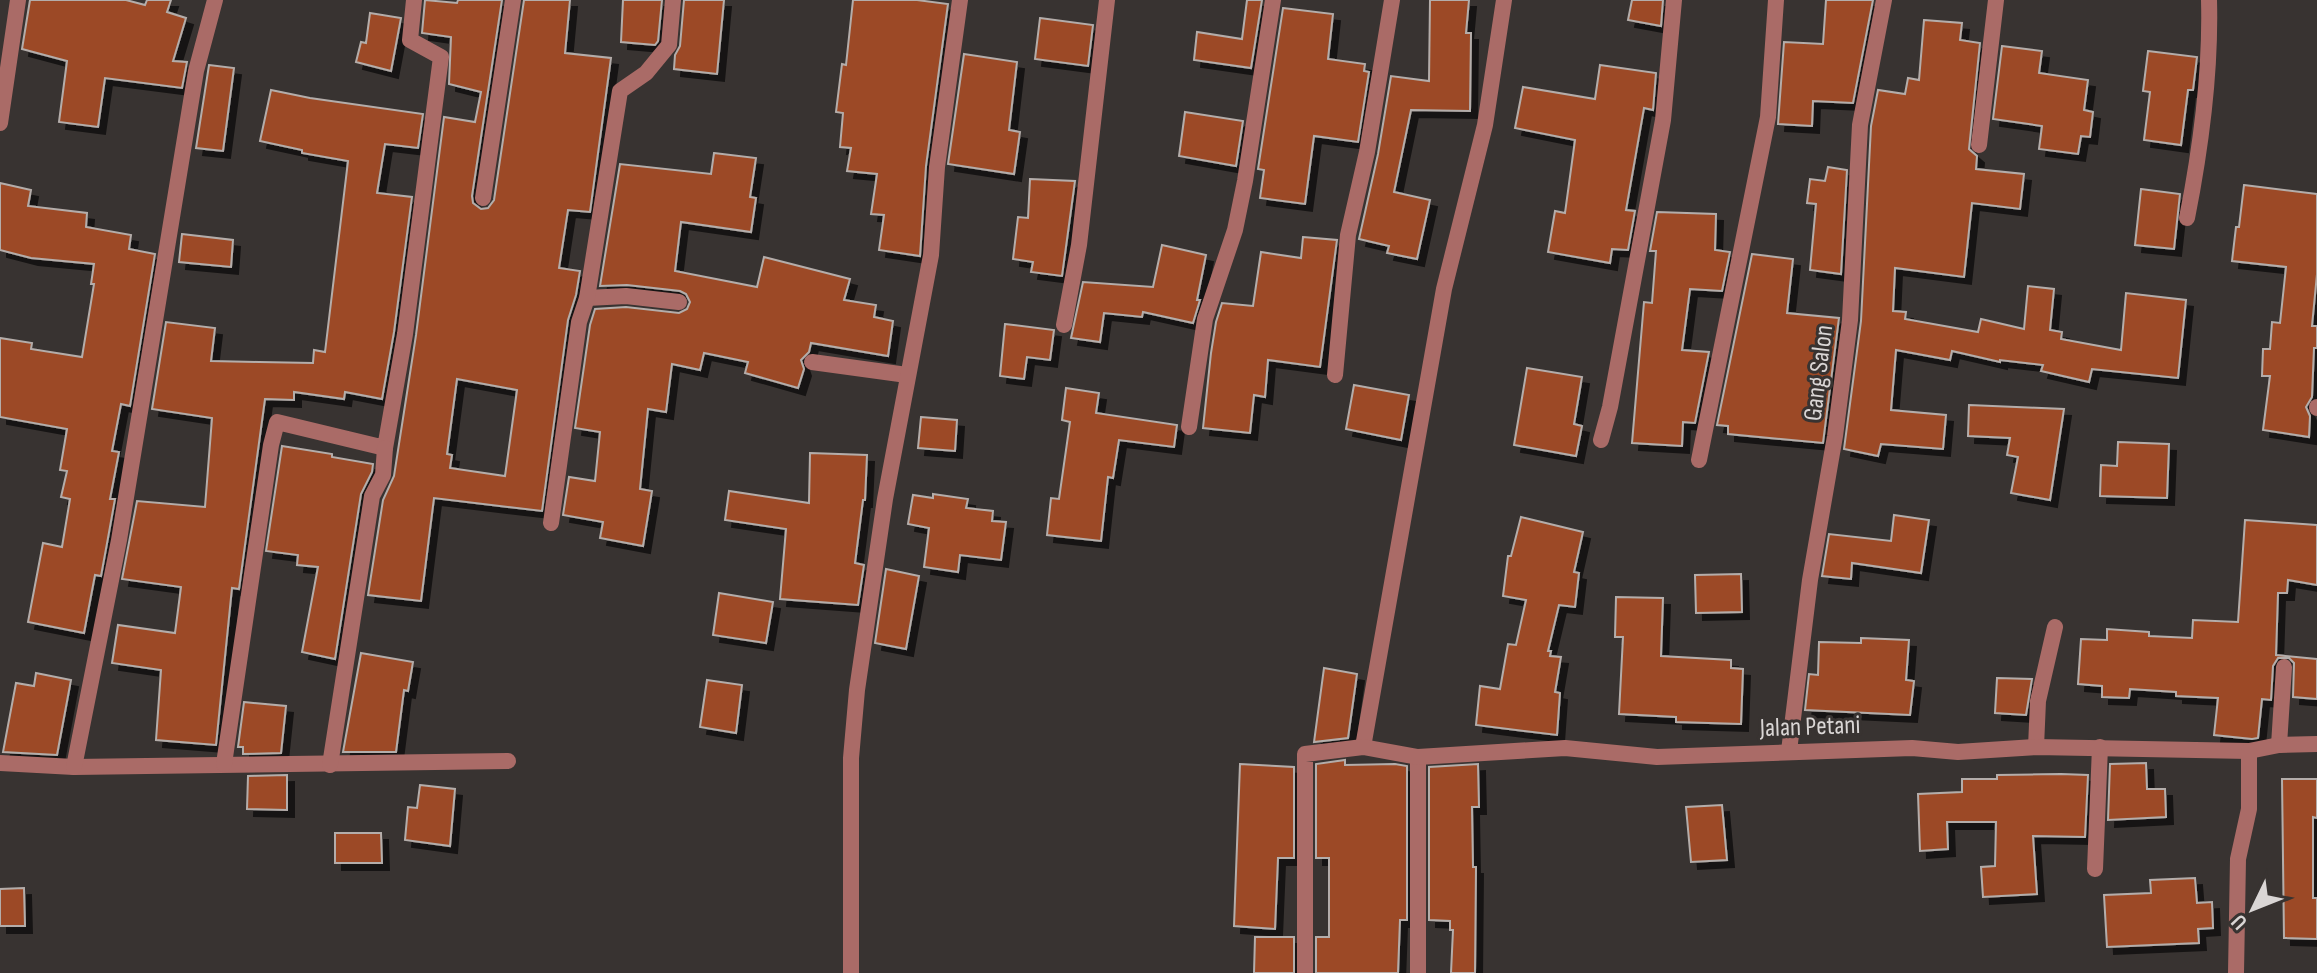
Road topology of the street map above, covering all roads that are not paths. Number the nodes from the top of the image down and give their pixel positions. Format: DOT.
graph roads {
  1 [pos="18,0"];
  2 [pos="215,0"];
  3 [pos="414,0"];
  4 [pos="513,0"];
  5 [pos="673,0"];
  6 [pos="960,0"];
  7 [pos="1107,0"];
  8 [pos="1273,0"];
  9 [pos="1392,0"];
  10 [pos="1504,0"];
  11 [pos="1674,0"];
  12 [pos="1776,0"];
  13 [pos="1884,0"];
  14 [pos="1996,0"];
  15 [pos="2209,0"];
  16 [pos="0,123"];
  17 [pos="1979,145"];
  18 [pos="483,198"];
  19 [pos="2187,218"];
  20 [pos="587,298"];
  21 [pos="679,302"];
  22 [pos="1064,325"];
  23 [pos="812,362"];
  24 [pos="907,375"];
  25 [pos="1335,375"];
  26 [pos="1189,427"];
  27 [pos="1601,440"];
  28 [pos="385,448"];
  29 [pos="1699,460"];
  30 [pos="551,523"];
  31 [pos="2055,627"];
  32 [pos="2284,667"];
  33 [pos="2317,744"];
  34 [pos="2279,745"];
  35 [pos="1363,747"];
  36 [pos="2036,747"];
  37 [pos="2100,747"];
  38 [pos="1789,751"];
  39 [pos="2249,751"];
  40 [pos="1418,757"];
  41 [pos="508,761"];
  42 [pos="0,763"];
  43 [pos="224,764"];
  44 [pos="330,765"];
  45 [pos="74,767"];
  46 [pos="2095,869"];
  47 [pos="851,973"];
  48 [pos="1305,973"];
  49 [pos="1418,973"];
  50 [pos="2236,973"];
  1 -- 16 [label="street"];
  2 -- 45 [label="street"];
  3 -- 28 [label="street"];
  4 -- 18 [label="street"];
  5 -- 20 [label="street"];
  6 -- 24 [label="street"];
  7 -- 22 [label="street"];
  8 -- 26 [label="street"];
  9 -- 25 [label="street"];
  10 -- 35 [label="street"];
  11 -- 27 [label="street"];
  12 -- 29 [label="street"];
  13 -- 38 [label="street, Gang Salon"];
  14 -- 17 [label="street"];
  15 -- 19 [label="street"];
  20 -- 21 [label="street"];
  20 -- 30 [label="street"];
  23 -- 24 [label="street"];
  24 -- 47 [label="street"];
  28 -- 43 [label="street"];
  28 -- 44 [label="street"];
  31 -- 36 [label="street"];
  32 -- 34 [label="street"];
  33 -- 34 [label="street, Jalan Petani"];
  34 -- 39 [label="street, Jalan Petani"];
  35 -- 40 [label="street, Jalan Petani"];
  35 -- 48 [label="street, Jalan Petani"];
  36 -- 37 [label="street, Jalan Petani"];
  36 -- 38 [label="street, Jalan Petani"];
  37 -- 39 [label="street, Jalan Petani"];
  37 -- 46 [label="street"];
  38 -- 40 [label="street, Jalan Petani"];
  39 -- 50 [label="street"];
  40 -- 49 [label="street"];
  41 -- 44 [label="street"];
  42 -- 45 [label="street"];
  43 -- 44 [label="street"];
  43 -- 45 [label="street"];
}
